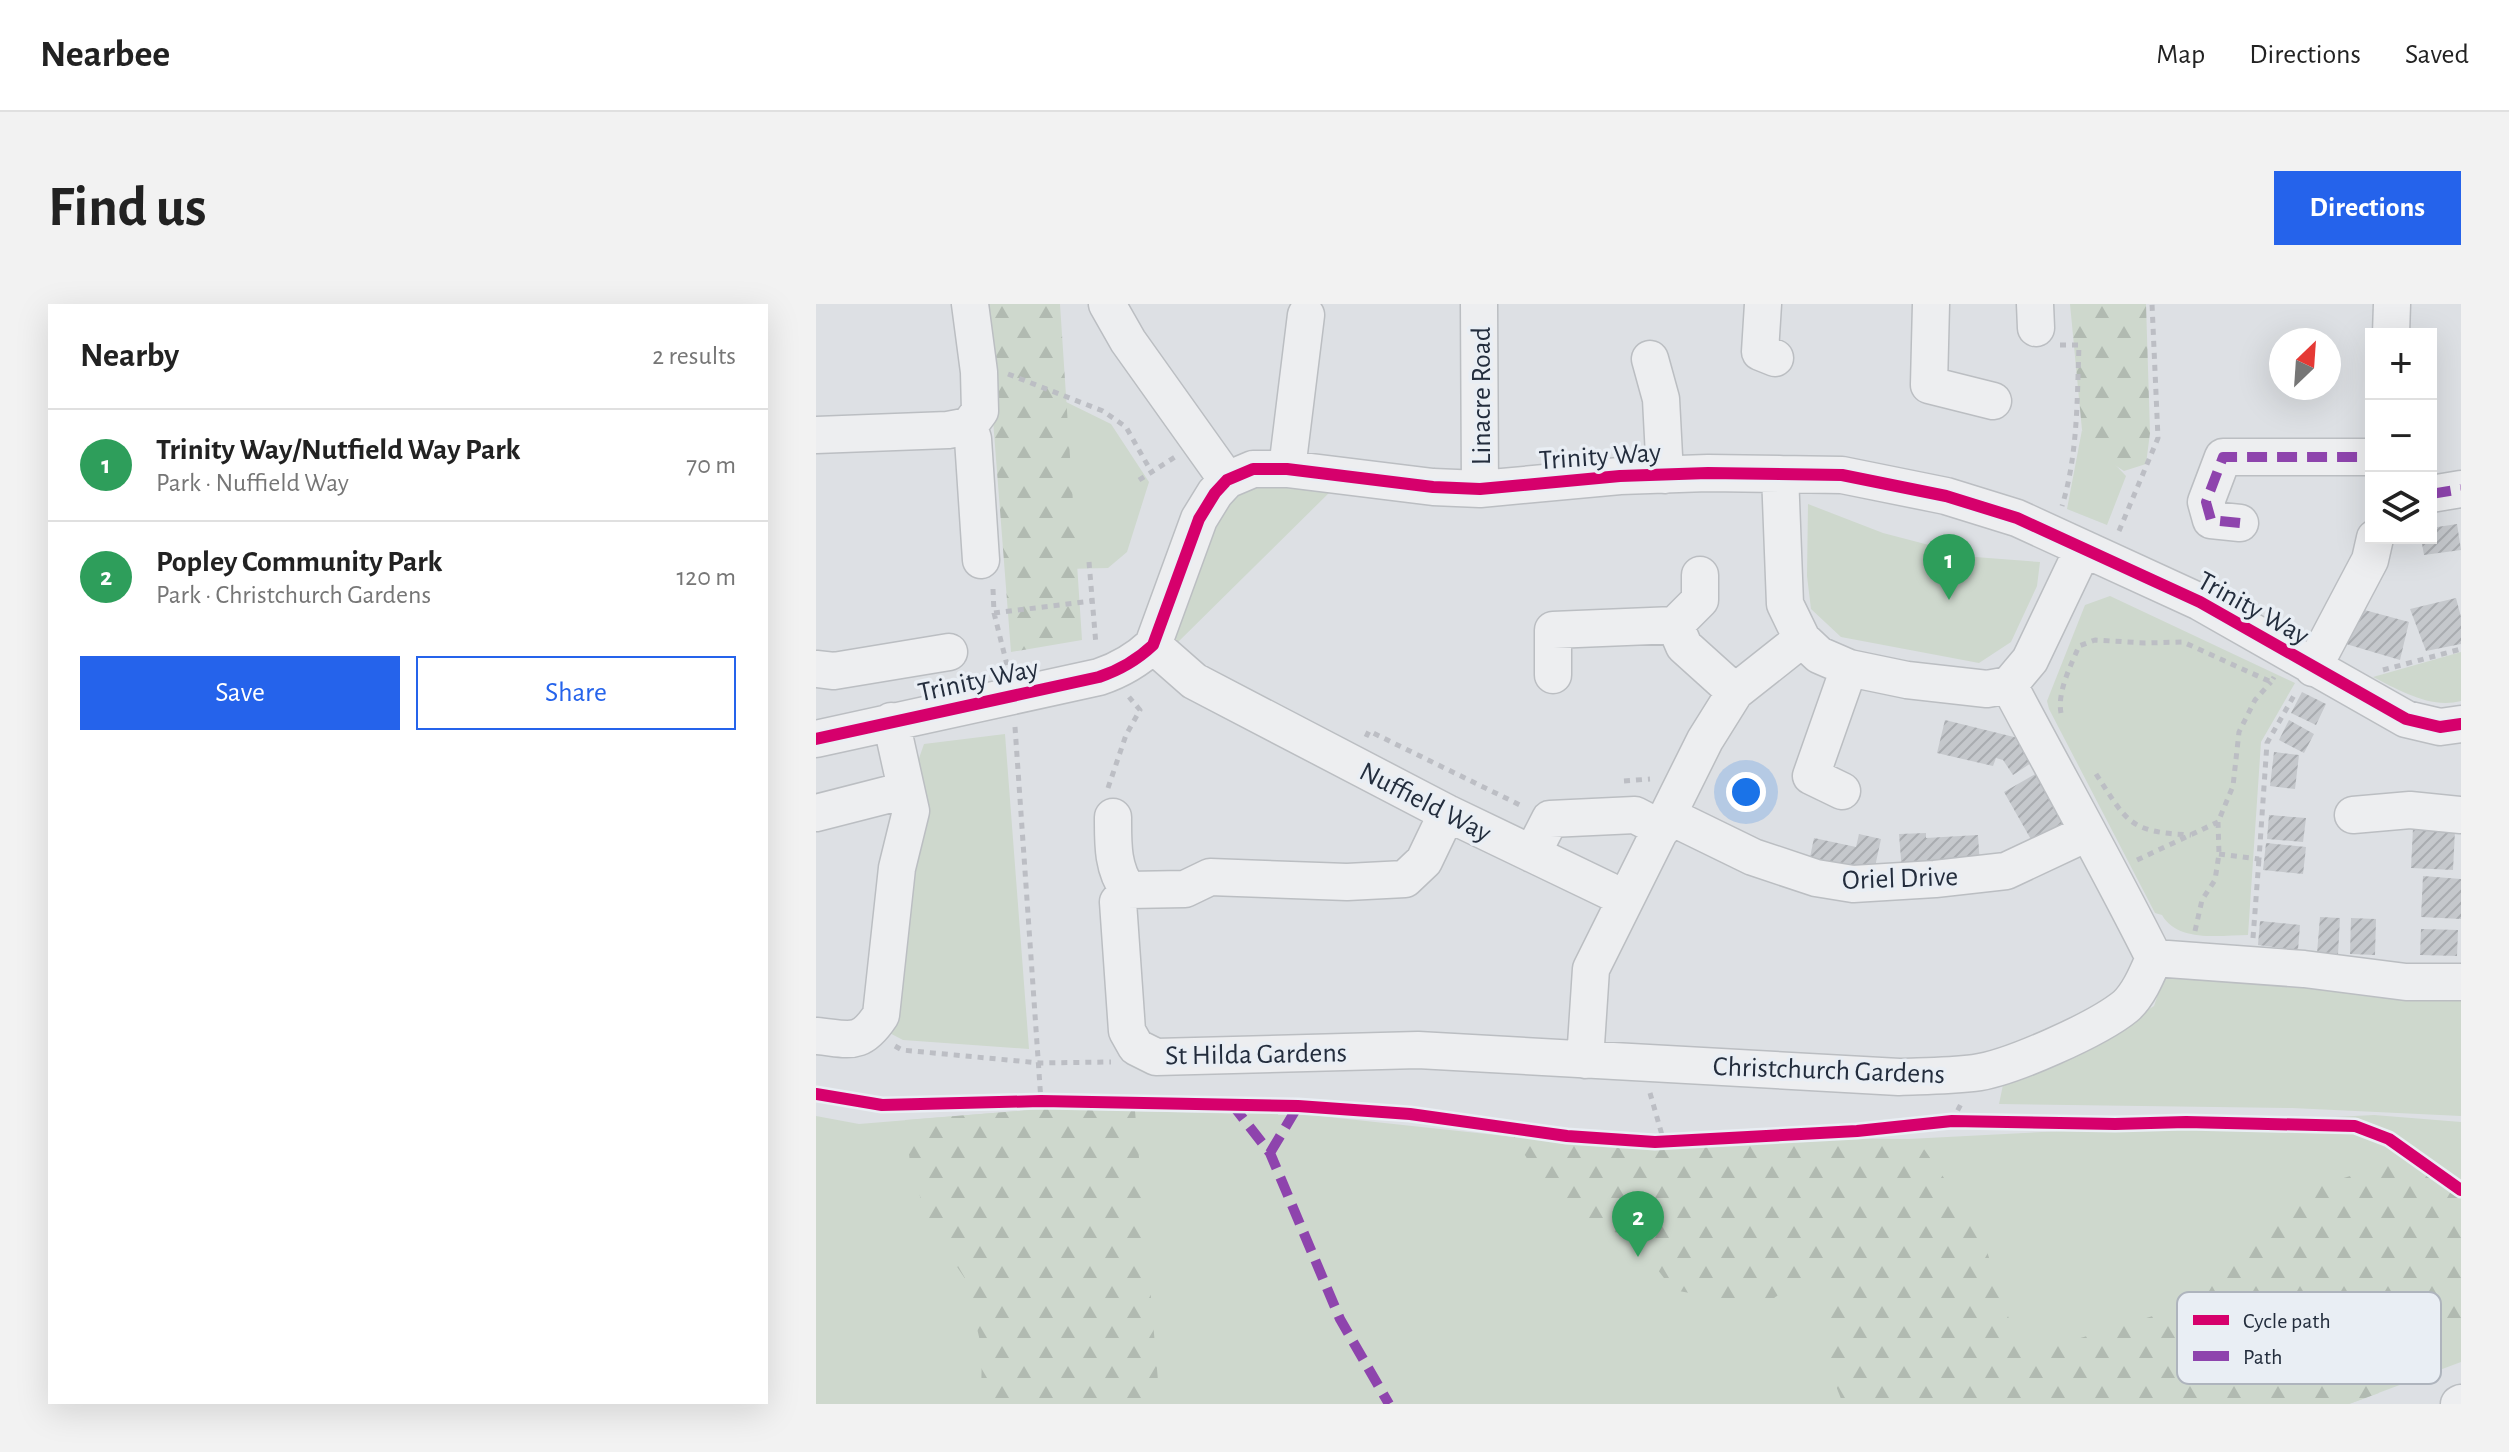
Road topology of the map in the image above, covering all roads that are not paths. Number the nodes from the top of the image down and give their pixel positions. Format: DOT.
graph roads {
  1 [pos="970,304"];
  2 [pos="1107,304"];
  3 [pos="1479,304"];
  4 [pos="1763,304"];
  5 [pos="1931,304"];
  6 [pos="2392,304"];
  7 [pos="1306,315"];
  8 [pos="2391,328"];
  9 [pos="1775,358"];
  10 [pos="1650,359"];
  11 [pos="1993,401"];
  12 [pos="969,426"];
  13 [pos="816,435"];
  14 [pos="2365,457"];
  15 [pos="1287,469"];
  16 [pos="1780,474"];
  17 [pos="1665,475"];
  18 [pos="1227,480"];
  19 [pos="1480,489"];
  20 [pos="2461,489"];
  21 [pos="2437,493"];
  22 [pos="2240,523"];
  23 [pos="2374,544"];
  24 [pos="2083,548"];
  25 [pos="981,560"];
  26 [pos="1700,575"];
  27 [pos="1675,625"];
  28 [pos="1802,639"];
  29 [pos="1153,645"];
  30 [pos="949,652"];
  31 [pos="2312,667"];
  32 [pos="1849,668"];
  33 [pos="816,669"];
  34 [pos="1553,675"];
  35 [pos="2009,685"];
  36 [pos="1735,692"];
  37 [pos="891,721"];
  38 [pos="2461,724"];
  39 [pos="816,739"];
  40 [pos="906,790"];
  41 [pos="1842,791"];
  42 [pos="816,813"];
  43 [pos="1447,813"];
  44 [pos="1670,813"];
  45 [pos="2353,815"];
  46 [pos="2461,815"];
  47 [pos="1113,817"];
  48 [pos="2087,833"];
  49 [pos="1532,854"];
  50 [pos="1128,890"];
  51 [pos="1624,898"];
  52 [pos="2154,958"];
  53 [pos="2461,982"];
  54 [pos="816,1036"];
  55 [pos="1585,1060"];
  1 -- 12 [label="street"];
  2 -- 18 [label="street"];
  3 -- 19 [label="street, Linacre Road"];
  4 -- 9 [label="street"];
  5 -- 11 [label="street"];
  6 -- 8 [label="street"];
  7 -- 15 [label="street"];
  10 -- 17 [label="street"];
  12 -- 13 [label="street"];
  12 -- 25 [label="street"];
  14 -- 22 [label="street"];
  15 -- 18 [label="street, Trinity Way"];
  15 -- 19 [label="street, Trinity Way"];
  16 -- 17 [label="street, Trinity Way"];
  16 -- 24 [label="street, Trinity Way"];
  16 -- 28 [label="street"];
  17 -- 19 [label="street, Trinity Way"];
  18 -- 29 [label="street"];
  20 -- 21 [label="street"];
  23 -- 31 [label="street"];
  24 -- 31 [label="street, Trinity Way"];
  24 -- 35 [label="street"];
  26 -- 27 [label="street"];
  27 -- 34 [label="street"];
  27 -- 36 [label="street"];
  28 -- 32 [label="street"];
  28 -- 36 [label="street"];
  29 -- 37 [label="street, Trinity Way"];
  29 -- 43 [label="street, Nuffield Way"];
  30 -- 33 [label="street"];
  31 -- 38 [label="street, Trinity Way"];
  32 -- 35 [label="street"];
  32 -- 41 [label="street"];
  35 -- 48 [label="street"];
  36 -- 44 [label="street"];
  37 -- 39 [label="street, Trinity Way"];
  37 -- 40 [label="street"];
  40 -- 42 [label="street"];
  40 -- 54 [label="street"];
  43 -- 49 [label="street, Nuffield Way"];
  43 -- 50 [label="street"];
  44 -- 48 [label="street, Oriel Drive"];
  44 -- 49 [label="street, Oriel Drive"];
  44 -- 51 [label="street"];
  45 -- 46 [label="street"];
  47 -- 50 [label="street"];
  48 -- 52 [label="street"];
  49 -- 51 [label="street, Nuffield Way"];
  50 -- 55 [label="street, St Hilda Gardens"];
  51 -- 55 [label="street"];
  52 -- 53 [label="street"];
  52 -- 55 [label="street, Christchurch Gardens"];
}
